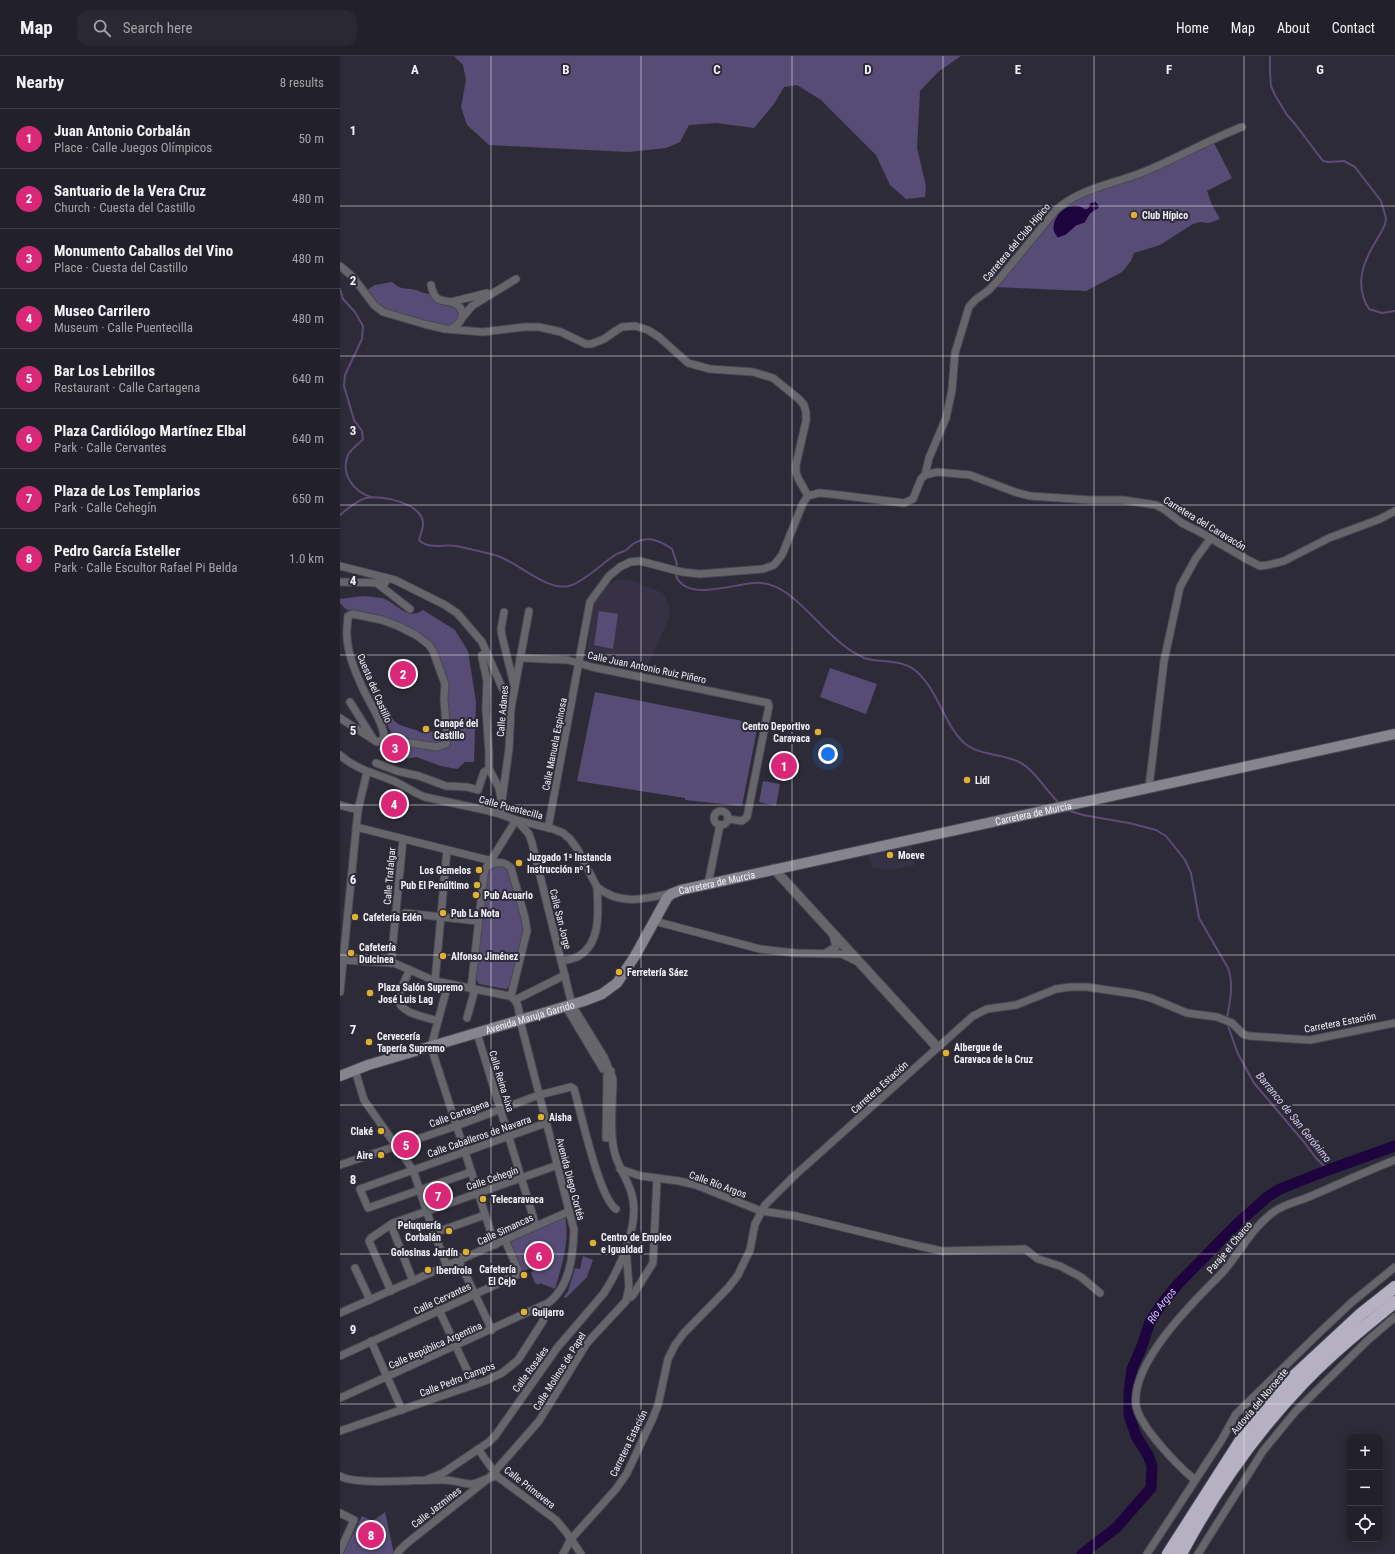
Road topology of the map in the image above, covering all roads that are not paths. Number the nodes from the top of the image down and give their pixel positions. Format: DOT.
graph roads {
  1 [pos="1242,126"];
  2 [pos="340,266"];
  3 [pos="516,279"];
  4 [pos="431,285"];
  5 [pos="496,290"];
  6 [pos="451,302"];
  7 [pos="462,318"];
  8 [pos="451,329"];
  9 [pos="924,475"];
  10 [pos="808,496"];
  11 [pos="1395,511"];
  12 [pos="1211,538"];
  13 [pos="340,566"];
  14 [pos="387,579"];
  15 [pos="340,582"];
  16 [pos="378,584"];
  17 [pos="410,609"];
  18 [pos="529,611"];
  19 [pos="504,612"];
  20 [pos="487,653"];
  21 [pos="520,658"];
  22 [pos="579,663"];
  23 [pos="514,687"];
  24 [pos="350,702"];
  25 [pos="511,708"];
  26 [pos="340,718"];
  27 [pos="363,729"];
  28 [pos="1395,734"];
  29 [pos="384,739"];
  30 [pos="340,756"];
  31 [pos="376,763"];
  32 [pos="489,769"];
  33 [pos="367,772"];
  34 [pos="1150,787"];
  35 [pos="502,803"];
  36 [pos="340,805"];
  37 [pos="358,810"];
  38 [pos="500,814"];
  39 [pos="728,819"];
  40 [pos="516,820"];
  41 [pos="720,825"];
  42 [pos="356,827"];
  43 [pos="548,828"];
  44 [pos="403,839"];
  45 [pos="447,850"];
  46 [pos="480,858"];
  47 [pos="493,863"];
  48 [pos="774,869"];
  49 [pos="484,875"];
  50 [pos="708,884"];
  51 [pos="597,887"];
  52 [pos="674,893"];
  53 [pos="654,897"];
  54 [pos="662,907"];
  55 [pos="405,913"];
  56 [pos="440,916"];
  57 [pos="478,921"];
  58 [pos="654,921"];
  59 [pos="832,932"];
  60 [pos="343,934"];
  61 [pos="820,954"];
  62 [pos="343,960"];
  63 [pos="562,961"];
  64 [pos="391,963"];
  65 [pos="862,964"];
  66 [pos="409,971"];
  67 [pos="565,975"];
  68 [pos="435,982"];
  69 [pos="448,984"];
  70 [pos="473,989"];
  71 [pos="340,992"];
  72 [pos="513,998"];
  73 [pos="569,1006"];
  74 [pos="467,1018"];
  75 [pos="520,1020"];
  76 [pos="438,1021"];
  77 [pos="1395,1023"];
  78 [pos="477,1033"];
  79 [pos="431,1047"];
  80 [pos="937,1047"];
  81 [pos="607,1070"];
  82 [pos="345,1072"];
  83 [pos="539,1094"];
  84 [pos="500,1109"];
  85 [pos="546,1123"];
  86 [pos="456,1126"];
  87 [pos="508,1136"];
  88 [pos="606,1138"];
  89 [pos="396,1146"];
  90 [pos="465,1151"];
  91 [pos="1395,1160"];
  92 [pos="340,1165"];
  93 [pos="558,1165"];
  94 [pos="620,1169"];
  95 [pos="413,1170"];
  96 [pos="471,1172"];
  97 [pos="521,1178"];
  98 [pos="657,1178"];
  99 [pos="420,1190"];
  100 [pos="478,1193"];
  101 [pos="616,1209"];
  102 [pos="570,1211"];
  103 [pos="761,1211"];
  104 [pos="427,1212"];
  105 [pos="485,1215"];
  106 [pos="391,1225"];
  107 [pos="536,1226"];
  108 [pos="434,1233"];
  109 [pos="505,1240"];
  110 [pos="495,1245"];
  111 [pos="626,1246"];
  112 [pos="459,1261"];
  113 [pos="447,1266"];
  114 [pos="1395,1267"];
  115 [pos="355,1268"];
  116 [pos="413,1281"];
  117 [pos="1395,1287"];
  118 [pos="391,1291"];
  119 [pos="1100,1293"];
  120 [pos="475,1294"];
  121 [pos="628,1295"];
  122 [pos="370,1300"];
  123 [pos="1395,1302"];
  124 [pos="537,1309"];
  125 [pos="439,1310"];
  126 [pos="340,1313"];
  127 [pos="1395,1317"];
  128 [pos="492,1330"];
  129 [pos="371,1341"];
  130 [pos="455,1346"];
  131 [pos="340,1356"];
  132 [pos="387,1377"];
  133 [pos="474,1385"];
  134 [pos="340,1398"];
  135 [pos="402,1410"];
  136 [pos="340,1431"];
  137 [pos="478,1449"];
  138 [pos="447,1470"];
  139 [pos="496,1474"];
  140 [pos="340,1476"];
  141 [pos="489,1478"];
  142 [pos="426,1480"];
  143 [pos="450,1480"];
  144 [pos="1195,1480"];
  145 [pos="465,1483"];
  146 [pos="472,1493"];
  147 [pos="340,1513"];
  148 [pos="571,1539"];
  149 [pos="340,1551"];
  150 [pos="397,1554"];
  151 [pos="563,1554"];
  152 [pos="581,1554"];
  153 [pos="1147,1554"];
  154 [pos="1168,1554"];
  155 [pos="1181,1554"];
  156 [pos="1198,1554"];
  1 -- 9 [label="street, Carretera del Club Hípico"];
  2 -- 8 [label="street"];
  3 -- 5 [label="street"];
  4 -- 6 [label="street"];
  5 -- 6 [label="street"];
  5 -- 7 [label="street"];
  6 -- 7 [label="street"];
  7 -- 8 [label="street"];
  8 -- 10 [label="street"];
  9 -- 10 [label="street, Carretera del Club Hípico"];
  9 -- 12 [label="street, Carretera del Caravacón"];
  10 -- 22 [label="street, Calle Manuela Espinosa"];
  11 -- 12 [label="street, Carretera del Caravacón"];
  12 -- 34 [label="street"];
  13 -- 14 [label="street"];
  14 -- 16 [label="street"];
  14 -- 20 [label="street"];
  15 -- 16 [label="street"];
  16 -- 17 [label="street"];
  18 -- 21 [label="street, Calle Adanes"];
  19 -- 23 [label="street"];
  20 -- 25 [label="street"];
  20 -- 32 [label="street"];
  21 -- 22 [label="street, Calle Juan Antonio Ruiz Piñero"];
  21 -- 23 [label="street, Calle Adanes"];
  22 -- 39 [label="street, Calle Juan Antonio Ruiz Piñero"];
  22 -- 43 [label="street, Calle Manuela Espinosa"];
  23 -- 25 [label="street, Calle Adanes"];
  24 -- 27 [label="street"];
  25 -- 35 [label="street, Calle Adanes"];
  26 -- 27 [label="street, Cuesta del Castillo"];
  27 -- 29 [label="street, Cuesta del Castillo"];
  28 -- 34 [label="main road, Carretera de Murcia"];
  29 -- 29 [label="street, Cuesta del Castillo"];
  30 -- 33 [label="street, Calle Puentecilla"];
  31 -- 32 [label="street"];
  32 -- 35 [label="street"];
  33 -- 37 [label="street"];
  33 -- 38 [label="street, Calle Puentecilla"];
  34 -- 48 [label="main road, Carretera de Murcia"];
  35 -- 38 [label="street, Calle Adanes"];
  36 -- 37 [label="street"];
  37 -- 42 [label="street"];
  38 -- 40 [label="street, Calle Puentecilla"];
  39 -- 41 [label="street"];
  39 -- 41 [label="street"];
  40 -- 43 [label="street, Calle Puentecilla"];
  40 -- 47 [label="street"];
  40 -- 63 [label="street, Calle San Jorge"];
  41 -- 50 [label="street"];
  42 -- 44 [label="street"];
  42 -- 60 [label="street"];
  43 -- 51 [label="street, Calle Puentecilla"];
  44 -- 45 [label="street"];
  44 -- 64 [label="street, Calle Trafalgar"];
  45 -- 46 [label="street"];
  45 -- 56 [label="street"];
  46 -- 47 [label="street"];
  46 -- 49 [label="street"];
  47 -- 49 [label="street"];
  47 -- 72 [label="street"];
  48 -- 50 [label="main road, Carretera de Murcia"];
  48 -- 59 [label="street"];
  49 -- 57 [label="street"];
  50 -- 52 [label="main road, Carretera de Murcia"];
  51 -- 53 [label="street"];
  51 -- 63 [label="street"];
  52 -- 53 [label="street"];
  52 -- 54 [label="main road, Avenida Maruja Garrido"];
  53 -- 54 [label="street"];
  54 -- 58 [label="main road, Avenida Maruja Garrido"];
  55 -- 56 [label="street"];
  56 -- 57 [label="street"];
  56 -- 68 [label="street"];
  57 -- 70 [label="street"];
  58 -- 61 [label="street"];
  58 -- 73 [label="main road, Avenida Maruja Garrido"];
  59 -- 61 [label="street"];
  59 -- 65 [label="street"];
  60 -- 62 [label="street"];
  61 -- 65 [label="street"];
  62 -- 64 [label="street"];
  62 -- 71 [label="street"];
  63 -- 67 [label="street, Calle San Jorge"];
  64 -- 66 [label="street"];
  65 -- 80 [label="street"];
  66 -- 68 [label="street"];
  66 -- 76 [label="street"];
  67 -- 72 [label="street"];
  67 -- 73 [label="street, Calle San Jorge"];
  68 -- 69 [label="street"];
  69 -- 70 [label="street"];
  69 -- 76 [label="street"];
  70 -- 72 [label="street"];
  70 -- 74 [label="street"];
  72 -- 75 [label="street, Avenida Diego Cortés"];
  73 -- 75 [label="main road, Avenida Maruja Garrido"];
  73 -- 81 [label="street"];
  75 -- 78 [label="main road, Avenida Maruja Garrido"];
  75 -- 83 [label="street, Avenida Diego Cortés"];
  76 -- 79 [label="street"];
  77 -- 80 [label="street, Carretera Estación"];
  78 -- 79 [label="main road, Avenida Maruja Garrido"];
  78 -- 84 [label="street, Calle Reina Aixa"];
  79 -- 82 [label="main road, Avenida Maruja Garrido"];
  79 -- 86 [label="street"];
  80 -- 103 [label="street, Carretera Estación"];
  81 -- 88 [label="street"];
  81 -- 94 [label="street"];
  82 -- 89 [label="street"];
  83 -- 84 [label="street, Calle Cartagena"];
  83 -- 85 [label="street, Avenida Diego Cortés"];
  83 -- 101 [label="street, Calle Cartagena"];
  84 -- 86 [label="street, Calle Cartagena"];
  84 -- 87 [label="street, Calle Reina Aixa"];
  85 -- 87 [label="street, Calle Caballeros de Navarra"];
  85 -- 93 [label="street, Avenida Diego Cortés"];
  86 -- 89 [label="street, Calle Cartagena"];
  86 -- 90 [label="street"];
  87 -- 90 [label="street, Calle Caballeros de Navarra"];
  87 -- 97 [label="street, Calle Reina Aixa"];
  89 -- 92 [label="street, Calle Cartagena"];
  89 -- 95 [label="street"];
  90 -- 95 [label="street, Calle Caballeros de Navarra"];
  90 -- 96 [label="street"];
  91 -- 144 [label="street, Paraje el Charco"];
  93 -- 97 [label="street, Calle Cehegín"];
  93 -- 102 [label="street, Avenida Diego Cortés"];
  94 -- 98 [label="street, Calle Río Argos"];
  94 -- 111 [label="street"];
  95 -- 99 [label="street"];
  95 -- 99 [label="street, Calle Caballeros de Navarra"];
  96 -- 99 [label="street"];
  96 -- 100 [label="street"];
  97 -- 100 [label="street, Calle Cehegín"];
  97 -- 107 [label="street, Calle Reina Aixa"];
  98 -- 103 [label="street, Calle Río Argos"];
  98 -- 121 [label="street, Calle Molinos de Papel"];
  99 -- 104 [label="street"];
  100 -- 104 [label="street, Calle Cehegín"];
  100 -- 105 [label="street"];
  102 -- 107 [label="street, Calle Simancas"];
  102 -- 124 [label="street, Avenida Diego Cortés"];
  103 -- 119 [label="street, Calle Río Argos"];
  103 -- 148 [label="street, Carretera Estación"];
  104 -- 106 [label="street, Calle Cehegín"];
  104 -- 108 [label="street"];
  105 -- 108 [label="street"];
  105 -- 110 [label="street"];
  106 -- 116 [label="street"];
  106 -- 118 [label="street, Calle Cehegín"];
  107 -- 109 [label="street, Calle Simancas"];
  108 -- 113 [label="street"];
  109 -- 110 [label="street, Calle Simancas"];
  109 -- 120 [label="street, Calle Cervantes"];
  110 -- 112 [label="street, Calle Simancas"];
  111 -- 121 [label="street"];
  111 -- 137 [label="street, Calle Rosales"];
  112 -- 113 [label="street, Calle Simancas"];
  112 -- 120 [label="street"];
  113 -- 116 [label="street, Calle Simancas"];
  114 -- 144 [label="street"];
  115 -- 122 [label="street"];
  116 -- 118 [label="street, Calle Simancas"];
  117 -- 154 [label="highway, Autovía del Noroeste"];
  118 -- 122 [label="street, Calle Simancas"];
  120 -- 125 [label="street, Calle Cervantes"];
  120 -- 128 [label="street"];
  121 -- 139 [label="street, Calle Molinos de Papel"];
  122 -- 126 [label="street, Calle Simancas"];
  123 -- 155 [label="highway, Autovía del Noroeste"];
  124 -- 128 [label="street, Calle República Argentina"];
  124 -- 133 [label="street, Calle Pedro Campos"];
  125 -- 129 [label="street, Calle Cervantes"];
  125 -- 130 [label="street"];
  127 -- 156 [label="street"];
  128 -- 130 [label="street, Calle República Argentina"];
  129 -- 131 [label="street, Calle Cervantes"];
  129 -- 132 [label="street"];
  130 -- 132 [label="street, Calle República Argentina"];
  130 -- 133 [label="street"];
  132 -- 134 [label="street, Calle República Argentina"];
  132 -- 135 [label="street"];
  133 -- 135 [label="street, Calle Pedro Campos"];
  135 -- 136 [label="street, Calle Pedro Campos"];
  137 -- 138 [label="street, Calle Rosales"];
  137 -- 139 [label="street, Calle Primavera"];
  138 -- 142 [label="street, Calle Rosales"];
  138 -- 143 [label="street"];
  139 -- 141 [label="street, Calle Molinos de Papel"];
  139 -- 148 [label="street, Calle Primavera"];
  140 -- 142 [label="street"];
  141 -- 145 [label="street"];
  141 -- 146 [label="street, Calle Jazmines"];
  142 -- 143 [label="street"];
  143 -- 145 [label="street"];
  144 -- 153 [label="street"];
  145 -- 146 [label="street"];
  146 -- 150 [label="street, Calle Jazmines"];
  147 -- 149 [label="street"];
  148 -- 151 [label="street, Carretera Estación"];
  148 -- 152 [label="street, Calle Primavera"];
}
